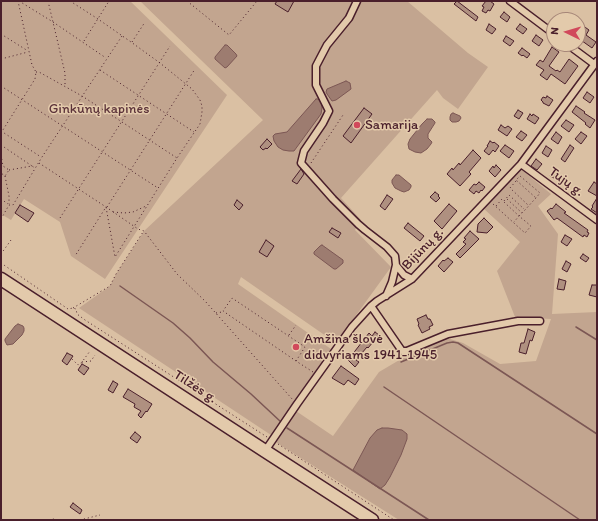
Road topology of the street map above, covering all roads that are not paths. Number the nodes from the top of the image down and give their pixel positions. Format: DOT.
graph roads {
  1 [pos="357,1"];
  2 [pos="510,1"];
  3 [pos="546,28"];
  4 [pos="579,52"];
  5 [pos="596,63"];
  6 [pos="521,164"];
  7 [pos="597,220"];
  8 [pos="396,266"];
  9 [pos="1,279"];
  10 [pos="412,279"];
  11 [pos="386,296"];
  12 [pos="371,306"];
  13 [pos="540,321"];
  14 [pos="265,451"];
  15 [pos="372,520"];
  1 -- 8 [label="street"];
  2 -- 3 [label="street"];
  4 -- 5 [label="street"];
  5 -- 6 [label="street, Bijūnų g."];
  6 -- 7 [label="street, Tujų g."];
  6 -- 10 [label="street, Bijūnų g."];
  8 -- 10 [label="street"];
  8 -- 11 [label="street"];
  9 -- 14 [label="highway, Tilžės g."];
  10 -- 11 [label="street, Bijūnų g."];
  11 -- 12 [label="street, Bijūnų g."];
  12 -- 13 [label="street"];
  12 -- 14 [label="street, Bijūnų g."];
  14 -- 15 [label="highway, Tilžės g."];
}
